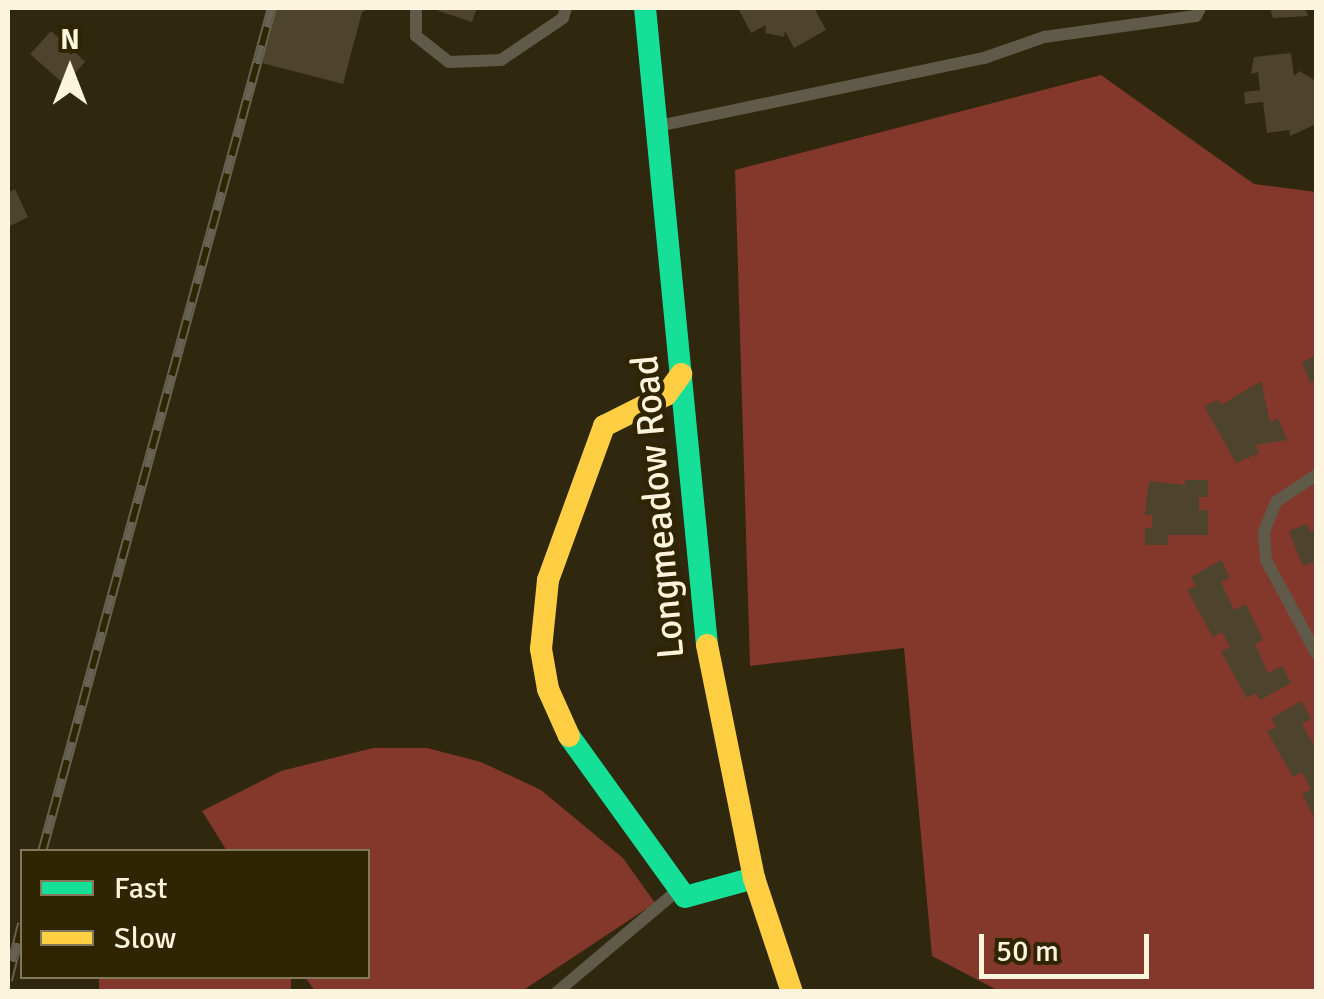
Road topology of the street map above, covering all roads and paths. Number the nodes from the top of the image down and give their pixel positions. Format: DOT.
graph roads {
  1 [pos="416,8"];
  2 [pos="566,8"];
  3 [pos="645,8"];
  4 [pos="1200,8"];
  5 [pos="661,126"];
  6 [pos="681,374"];
  7 [pos="1316,476"];
  8 [pos="1316,654"];
  9 [pos="754,878"];
  10 [pos="679,890"];
  11 [pos="557,992"];
  12 [pos="792,992"];
  1 -- 2 [label="lane"];
  3 -- 5 [label="street, Longmeadow Road"];
  4 -- 5 [label="lane"];
  5 -- 6 [label="street, Longmeadow Road"];
  6 -- 9 [label="street, Longmeadow Road"];
  6 -- 10 [label="street"];
  7 -- 8 [label="lane"];
  9 -- 10 [label="street"];
  9 -- 12 [label="street, Longmeadow Road"];
  10 -- 11 [label="lane"];
}
